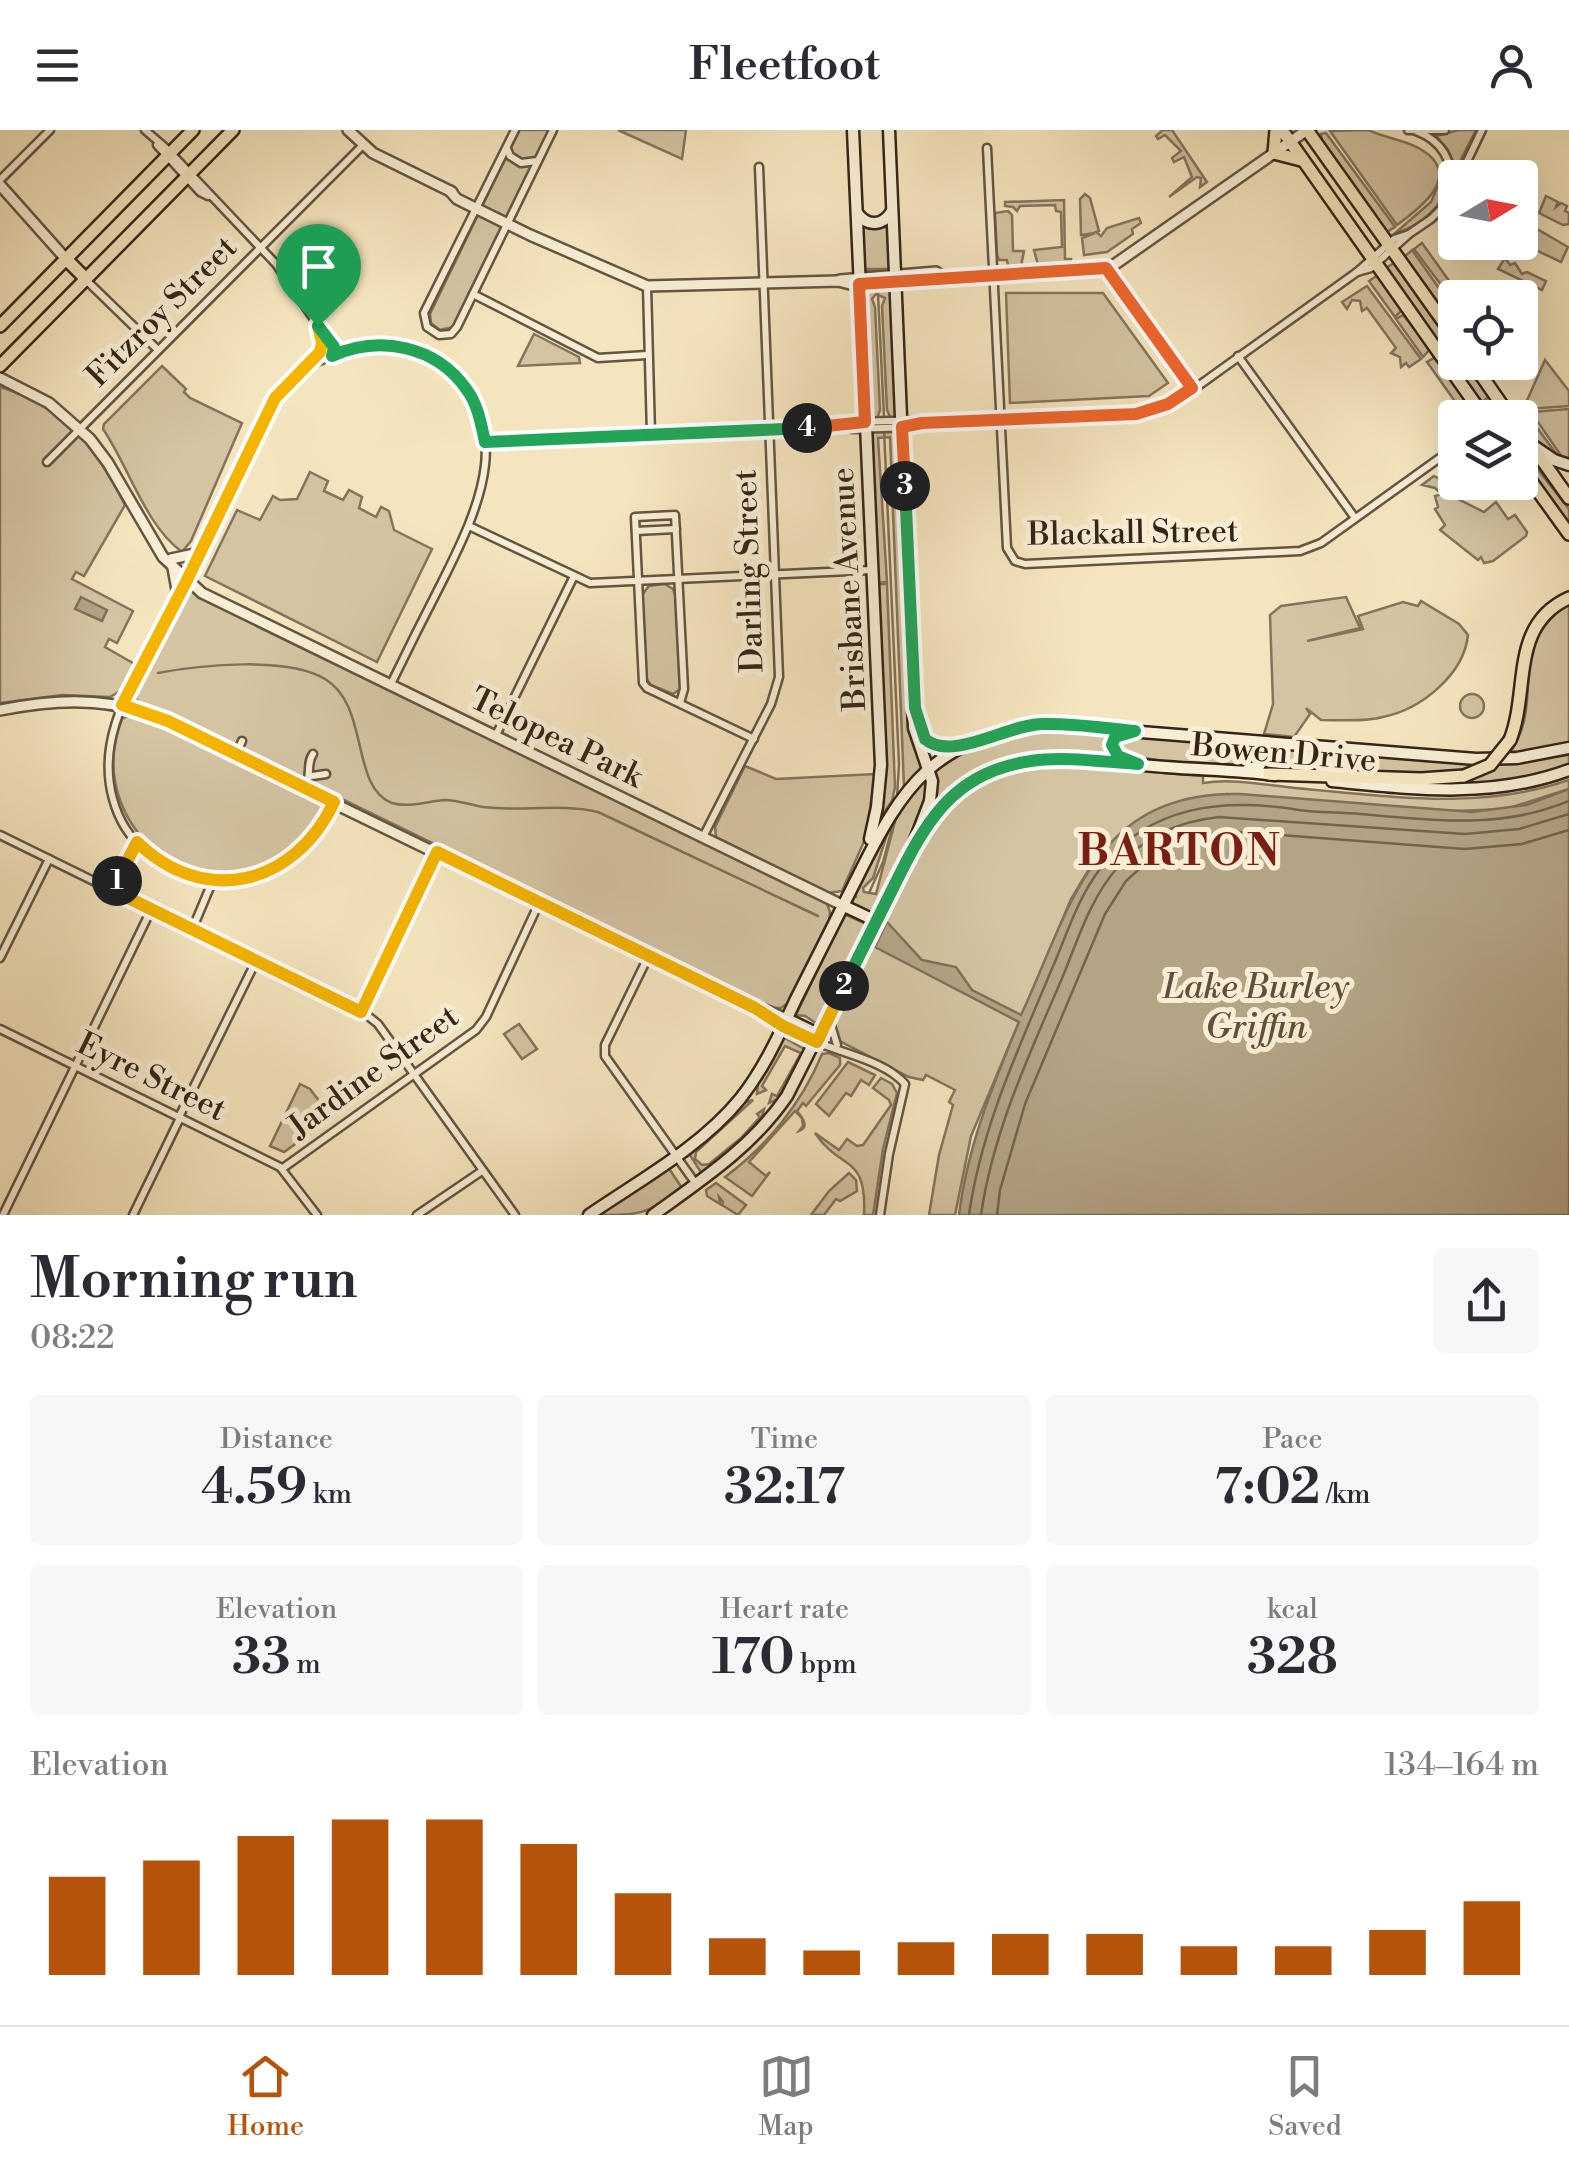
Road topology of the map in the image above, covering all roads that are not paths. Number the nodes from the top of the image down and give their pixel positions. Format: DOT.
graph roads {
  1 [pos="50,130"];
  2 [pos="145,130"];
  3 [pos="193,130"];
  4 [pos="233,130"];
  5 [pos="348,130"];
  6 [pos="504,130"];
  7 [pos="554,130"];
  8 [pos="854,130"];
  9 [pos="889,130"];
  10 [pos="1307,130"];
  11 [pos="1320,130"];
  12 [pos="1445,130"];
  13 [pos="1482,130"];
  14 [pos="1412,131"];
  15 [pos="514,132"];
  16 [pos="1283,134"];
  17 [pos="508,144"];
  18 [pos="363,145"];
  19 [pos="987,148"];
  20 [pos="1320,150"];
  21 [pos="1274,152"];
  22 [pos="169,155"];
  23 [pos="1448,160"];
  24 [pos="1468,160"];
  25 [pos="538,161"];
  26 [pos="1305,162"];
  27 [pos="758,167"];
  28 [pos="188,175"];
  29 [pos="0,183"];
  30 [pos="477,206"];
  31 [pos="892,206"];
  32 [pos="856,210"];
  33 [pos="1438,212"];
  34 [pos="509,222"];
  35 [pos="260,247"];
  36 [pos="1390,247"];
  37 [pos="66,258"];
  38 [pos="1374,260"];
  39 [pos="1106,268"];
  40 [pos="994,274"];
  41 [pos="895,278"];
  42 [pos="86,279"];
  43 [pos="859,280"];
  44 [pos="761,283"];
  45 [pos="647,286"];
  46 [pos="473,294"];
  47 [pos="1438,314"];
  48 [pos="0,326"];
  49 [pos="318,326"];
  50 [pos="331,344"];
  51 [pos="322,349"];
  52 [pos="158,350"];
  53 [pos="647,355"];
  54 [pos="1238,356"];
  55 [pos="330,357"];
  56 [pos="5,362"];
  57 [pos="313,362"];
  58 [pos="0,381"];
  59 [pos="16,386"];
  60 [pos="1192,388"];
  61 [pos="1472,400"];
  62 [pos="1000,420"];
  63 [pos="896,424"];
  64 [pos="871,425"];
  65 [pos="80,429"];
  66 [pos="768,430"];
  67 [pos="651,434"];
  68 [pos="504,441"];
  69 [pos="485,442"];
  70 [pos="1538,448"];
  71 [pos="1538,455"];
  72 [pos="1438,460"];
  73 [pos="47,462"];
  74 [pos="487,462"];
  75 [pos="1569,466"];
  76 [pos="1538,491"];
  77 [pos="1569,498"];
  78 [pos="1355,518"];
  79 [pos="470,526"];
  80 [pos="676,529"];
  81 [pos="636,531"];
  82 [pos="1569,534"];
  83 [pos="199,553"];
  84 [pos="169,560"];
  85 [pos="872,570"];
  86 [pos="774,575"];
  87 [pos="574,576"];
  88 [pos="186,579"];
  89 [pos="678,579"];
  90 [pos="638,580"];
  91 [pos="176,594"];
  92 [pos="1569,598"];
  93 [pos="391,684"];
  94 [pos="680,703"];
  95 [pos="122,705"];
  96 [pos="915,708"];
  97 [pos="0,710"];
  98 [pos="1135,731"];
  99 [pos="496,735"];
  100 [pos="754,739"];
  101 [pos="1246,740"];
  102 [pos="242,741"];
  103 [pos="959,748"];
  104 [pos="1569,748"];
  105 [pos="236,754"];
  106 [pos="313,754"];
  107 [pos="1138,764"];
  108 [pos="929,769"];
  109 [pos="1569,770"];
  110 [pos="1230,772"];
  111 [pos="326,774"];
  112 [pos="1269,774"];
  113 [pos="312,776"];
  114 [pos="305,788"];
  115 [pos="334,802"];
  116 [pos="0,835"];
  117 [pos="703,836"];
  118 [pos="137,842"];
  119 [pos="437,852"];
  120 [pos="910,853"];
  121 [pos="49,859"];
  122 [pos="864,864"];
  123 [pos="213,880"];
  124 [pos="112,890"];
  125 [pos="540,902"];
  126 [pos="842,905"];
  127 [pos="151,910"];
  128 [pos="876,921"];
  129 [pos="192,930"];
  130 [pos="648,956"];
  131 [pos="0,958"];
  132 [pos="256,960"];
  133 [pos="794,1004"];
  134 [pos="755,1008"];
  135 [pos="769,1011"];
  136 [pos="361,1012"];
  137 [pos="829,1017"];
  138 [pos="785,1022"];
  139 [pos="0,1028"];
  140 [pos="818,1039"];
  141 [pos="840,1048"];
  142 [pos="75,1066"];
  143 [pos="414,1076"];
  144 [pos="180,1117"];
  145 [pos="675,1155"];
  146 [pos="283,1168"];
  147 [pos="482,1171"];
  148 [pos="696,1184"];
  149 [pos="3,1215"];
  150 [pos="133,1215"];
  151 [pos="317,1215"];
  152 [pos="417,1215"];
  153 [pos="515,1215"];
  154 [pos="590,1215"];
  155 [pos="652,1215"];
  156 [pos="880,1215"];
  1 -- 29 [label="street"];
  2 -- 22 [label="street"];
  3 -- 22 [label="main road"];
  4 -- 28 [label="main road"];
  5 -- 18 [label="street"];
  6 -- 15 [label="street"];
  7 -- 25 [label="street"];
  8 -- 32 [label="main road, Brisbane Avenue"];
  9 -- 31 [label="main road, Brisbane Avenue"];
  10 -- 16 [label="street"];
  10 -- 20 [label="main road"];
  11 -- 20 [label="main road"];
  12 -- 14 [label="street"];
  13 -- 24 [label="street"];
  14 -- 23 [label="street"];
  15 -- 17 [label="street"];
  16 -- 21 [label="main road"];
  16 -- 26 [label="main road"];
  17 -- 25 [label="street"];
  17 -- 30 [label="street"];
  18 -- 30 [label="street"];
  18 -- 35 [label="street, Fitzroy Street"];
  19 -- 40 [label="street, Blackall Street"];
  20 -- 36 [label="main road"];
  21 -- 26 [label="main road"];
  21 -- 39 [label="street"];
  22 -- 28 [label="street"];
  22 -- 37 [label="main road"];
  25 -- 34 [label="street"];
  26 -- 38 [label="main road"];
  27 -- 44 [label="street, Darling Street"];
  28 -- 35 [label="street"];
  28 -- 42 [label="main road"];
  29 -- 37 [label="street"];
  30 -- 34 [label="street"];
  30 -- 46 [label="street"];
  31 -- 32 [label="main road"];
  31 -- 41 [label="main road, Brisbane Avenue"];
  32 -- 43 [label="main road, Brisbane Avenue"];
  33 -- 36 [label="street"];
  34 -- 45 [label="street"];
  34 -- 46 [label="street"];
  35 -- 49 [label="street"];
  35 -- 52 [label="street, Fitzroy Street"];
  36 -- 38 [label="street"];
  36 -- 47 [label="main road"];
  37 -- 42 [label="main road"];
  37 -- 48 [label="main road"];
  38 -- 54 [label="street"];
  38 -- 61 [label="main road"];
  39 -- 40 [label="street"];
  39 -- 60 [label="street"];
  40 -- 41 [label="street"];
  40 -- 62 [label="street, Blackall Street"];
  41 -- 43 [label="street"];
  41 -- 63 [label="main road, Brisbane Avenue"];
  42 -- 52 [label="street"];
  42 -- 56 [label="main road"];
  43 -- 44 [label="street"];
  43 -- 64 [label="main road, Brisbane Avenue"];
  44 -- 45 [label="street"];
  44 -- 66 [label="street, Darling Street"];
  45 -- 53 [label="street"];
  46 -- 53 [label="street"];
  49 -- 50 [label="street"];
  49 -- 51 [label="street"];
  50 -- 51 [label="street"];
  50 -- 55 [label="street"];
  51 -- 55 [label="street"];
  51 -- 57 [label="street"];
  52 -- 65 [label="street, Fitzroy Street"];
  53 -- 67 [label="street"];
  54 -- 60 [label="street"];
  54 -- 78 [label="street"];
  55 -- 57 [label="street"];
  55 -- 69 [label="street"];
  56 -- 59 [label="street"];
  57 -- 83 [label="street"];
  58 -- 59 [label="street"];
  59 -- 65 [label="street, Telopea Park"];
  60 -- 62 [label="street"];
  62 -- 63 [label="street"];
  62 -- 78 [label="street, Blackall Street"];
  63 -- 64 [label="street"];
  63 -- 96 [label="main road, Brisbane Avenue"];
  64 -- 66 [label="street"];
  64 -- 85 [label="main road, Brisbane Avenue"];
  65 -- 73 [label="street, Fitzroy Street"];
  65 -- 84 [label="street, Telopea Park"];
  66 -- 67 [label="street"];
  66 -- 86 [label="street, Darling Street"];
  67 -- 68 [label="street"];
  68 -- 69 [label="street"];
  68 -- 74 [label="street"];
  69 -- 74 [label="street"];
  70 -- 75 [label="main road"];
  71 -- 77 [label="main road"];
  72 -- 78 [label="street, Blackall Street"];
  74 -- 79 [label="street"];
  76 -- 82 [label="main road"];
  79 -- 87 [label="street"];
  79 -- 93 [label="street"];
  80 -- 81 [label="street"];
  80 -- 81 [label="street"];
  80 -- 89 [label="street"];
  81 -- 90 [label="street"];
  83 -- 84 [label="street"];
  83 -- 88 [label="street"];
  84 -- 88 [label="street, Telopea Park"];
  84 -- 91 [label="street"];
  85 -- 86 [label="street"];
  85 -- 122 [label="main road, Brisbane Avenue"];
  86 -- 89 [label="street"];
  86 -- 100 [label="street, Darling Street"];
  87 -- 90 [label="street"];
  87 -- 99 [label="street"];
  88 -- 91 [label="street"];
  88 -- 93 [label="street, Telopea Park"];
  89 -- 90 [label="street"];
  89 -- 94 [label="street"];
  90 -- 94 [label="street"];
  91 -- 95 [label="street"];
  92 -- 112 [label="main road, bridge"];
  93 -- 99 [label="street, Telopea Park"];
  94 -- 100 [label="street"];
  95 -- 97 [label="street"];
  95 -- 105 [label="street"];
  95 -- 118 [label="street"];
  96 -- 103 [label="main road"];
  96 -- 108 [label="main road, Brisbane Avenue"];
  98 -- 101 [label="main road, Bowen Drive"];
  98 -- 103 [label="main road, Bowen Drive"];
  98 -- 107 [label="main road"];
  99 -- 117 [label="street, Telopea Park"];
  100 -- 117 [label="street, Darling Street"];
  101 -- 104 [label="main road, Bowen Drive"];
  101 -- 110 [label="main road"];
  102 -- 105 [label="street"];
  103 -- 108 [label="main road, Bowen Drive"];
  105 -- 114 [label="street"];
  106 -- 113 [label="street"];
  107 -- 110 [label="main road, Bowen Drive"];
  107 -- 120 [label="main road, Bowen Drive"];
  108 -- 120 [label="main road"];
  108 -- 122 [label="main road, Bowen Drive"];
  109 -- 112 [label="main road, Bowen Drive"];
  110 -- 112 [label="main road, Bowen Drive"];
  111 -- 113 [label="street"];
  113 -- 114 [label="street"];
  114 -- 115 [label="street"];
  115 -- 119 [label="street"];
  115 -- 123 [label="street"];
  116 -- 121 [label="street"];
  117 -- 126 [label="street, Telopea Park"];
  118 -- 123 [label="street"];
  118 -- 124 [label="street"];
  119 -- 125 [label="street"];
  119 -- 136 [label="street"];
  120 -- 128 [label="main road"];
  121 -- 124 [label="street"];
  121 -- 131 [label="street"];
  122 -- 126 [label="main road"];
  123 -- 129 [label="street"];
  124 -- 127 [label="street"];
  125 -- 130 [label="street"];
  125 -- 143 [label="street, Jardine Street"];
  126 -- 128 [label="main road, Telopea Park"];
  126 -- 133 [label="main road"];
  127 -- 129 [label="street"];
  127 -- 142 [label="street"];
  128 -- 137 [label="main road"];
  129 -- 132 [label="street"];
  130 -- 134 [label="street"];
  130 -- 145 [label="street"];
  132 -- 136 [label="street"];
  132 -- 144 [label="street"];
  133 -- 135 [label="street"];
  133 -- 138 [label="main road"];
  134 -- 135 [label="street"];
  134 -- 138 [label="street"];
  135 -- 138 [label="street"];
  136 -- 143 [label="street"];
  137 -- 140 [label="main road"];
  137 -- 141 [label="street"];
  138 -- 140 [label="main road"];
  138 -- 145 [label="main road"];
  139 -- 142 [label="street, Eyre Street"];
  140 -- 141 [label="street"];
  140 -- 148 [label="main road"];
  141 -- 156 [label="street"];
  142 -- 144 [label="street, Eyre Street"];
  142 -- 149 [label="street"];
  143 -- 146 [label="street, Jardine Street"];
  143 -- 147 [label="street"];
  144 -- 146 [label="street, Eyre Street"];
  144 -- 150 [label="street"];
  145 -- 148 [label="street"];
  145 -- 154 [label="main road"];
  146 -- 151 [label="street, Eyre Street"];
  147 -- 152 [label="street"];
  147 -- 153 [label="street"];
  148 -- 155 [label="main road"];
}
